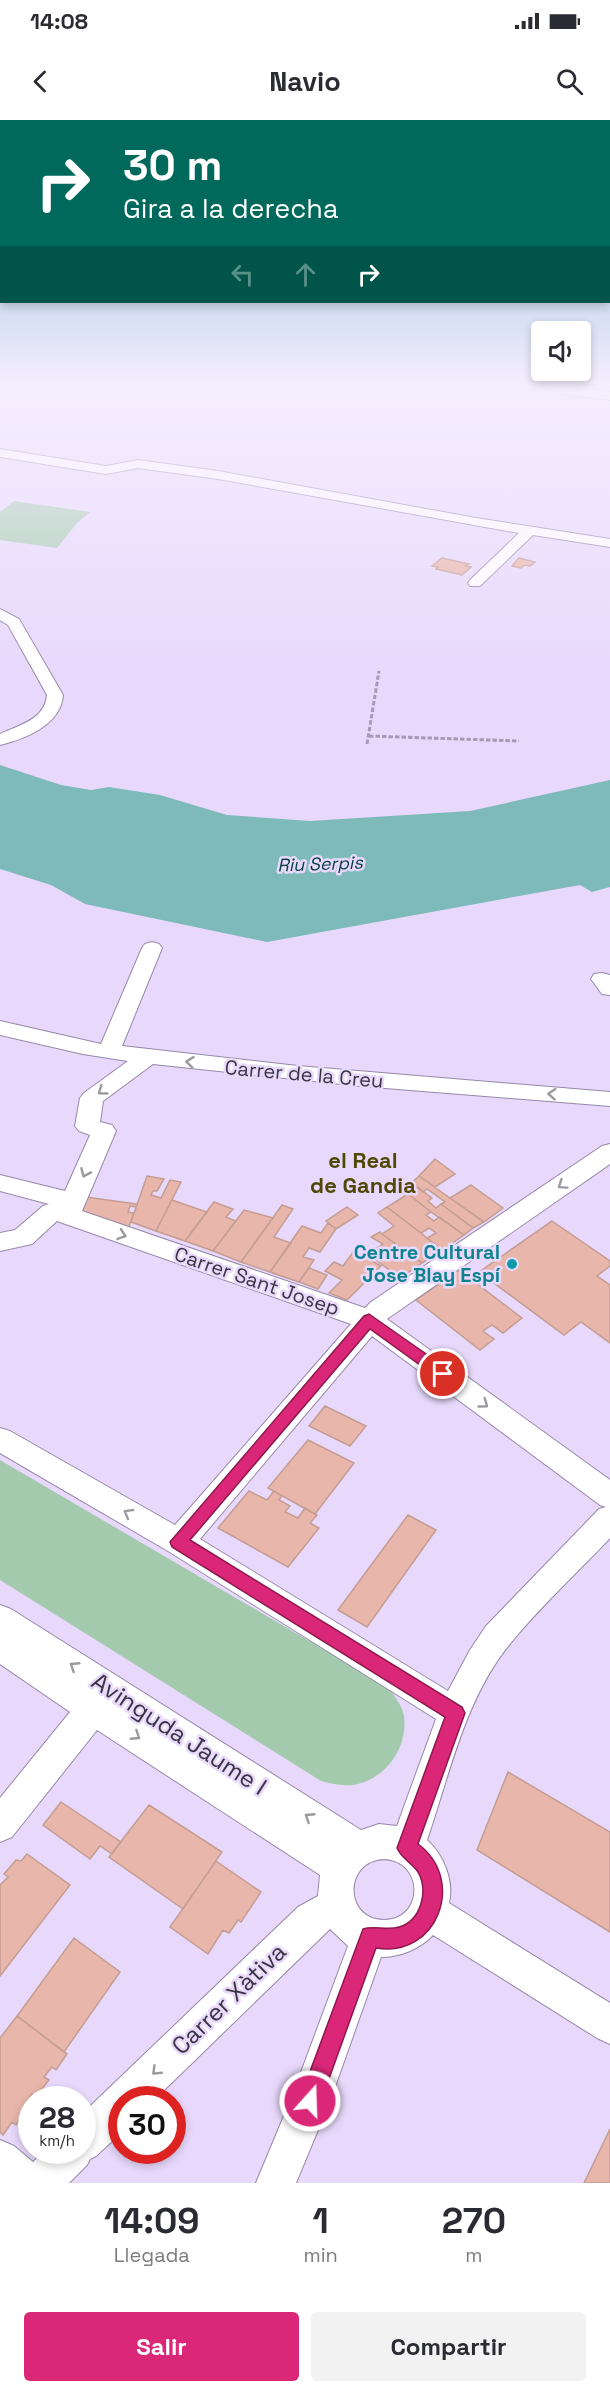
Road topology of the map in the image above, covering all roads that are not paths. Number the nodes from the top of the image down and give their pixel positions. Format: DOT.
graph roads {
  1 [pos="233,478"];
  2 [pos="530,530"];
  3 [pos="610,543"];
  4 [pos="475,583"];
  5 [pos="0,614"];
  6 [pos="0,740"];
  7 [pos="152,948"];
  8 [pos="0,1028"];
  9 [pos="109,1052"];
  10 [pos="147,1058"];
  11 [pos="610,1099"];
  12 [pos="610,1152"];
  13 [pos="0,1183"];
  14 [pos="70,1209"];
  15 [pos="0,1243"];
  16 [pos="369,1320"];
  17 [pos="0,1439"];
  18 [pos="610,1496"];
  19 [pos="610,1518"];
  20 [pos="178,1542"];
  21 [pos="0,1619"];
  22 [pos="0,1646"];
  23 [pos="93,1709"];
  24 [pos="455,1713"];
  25 [pos="0,1825"];
  26 [pos="407,1848"];
  27 [pos="349,1858"];
  28 [pos="338,1904"];
  29 [pos="429,1912"];
  30 [pos="370,1937"];
  31 [pos="610,2025"];
  32 [pos="140,2086"];
  33 [pos="108,2117"];
  34 [pos="96,2129"];
  35 [pos="0,2160"];
  36 [pos="60,2164"];
  37 [pos="27,2183"];
  38 [pos="40,2183"];
  39 [pos="276,2183"];
  1 -- 2 [label="street"];
  2 -- 3 [label="street"];
  2 -- 4 [label="street"];
  5 -- 6 [label="street"];
  7 -- 9 [label="street"];
  8 -- 9 [label="street, Carrer de la Creu"];
  9 -- 10 [label="street, Carrer de la Creu"];
  11 -- 10 [label="street, Carrer de la Creu, one-way"];
  10 -- 14 [label="street, one-way"];
  12 -- 16 [label="street, one-way"];
  13 -- 14 [label="street, Carrer Sant Josep"];
  14 -- 15 [label="street"];
  14 -- 16 [label="street, Carrer Sant Josep, one-way"];
  16 -- 18 [label="street, Carrer Sant Josep, one-way"];
  16 -- 20 [label="street"];
  20 -- 17 [label="street, one-way"];
  19 -- 24 [label="street"];
  20 -- 24 [label="street"];
  27 -- 21 [label="street, Avinguda Jaume I, one-way"];
  22 -- 23 [label="street, Avinguda Jaume I"];
  23 -- 25 [label="street"];
  23 -- 27 [label="street, Avinguda Jaume I, one-way"];
  24 -- 26 [label="street"];
  26 -- 27 [label="street"];
  26 -- 29 [label="street"];
  27 -- 28 [label="street"];
  28 -- 30 [label="street"];
  28 -- 32 [label="street, Carrer Xàtiva, one-way"];
  29 -- 30 [label="street"];
  29 -- 31 [label="street"];
  30 -- 39 [label="street"];
  33 -- 34 [label="street"];
  35 -- 37 [label="street"];
  36 -- 38 [label="street"];
}
